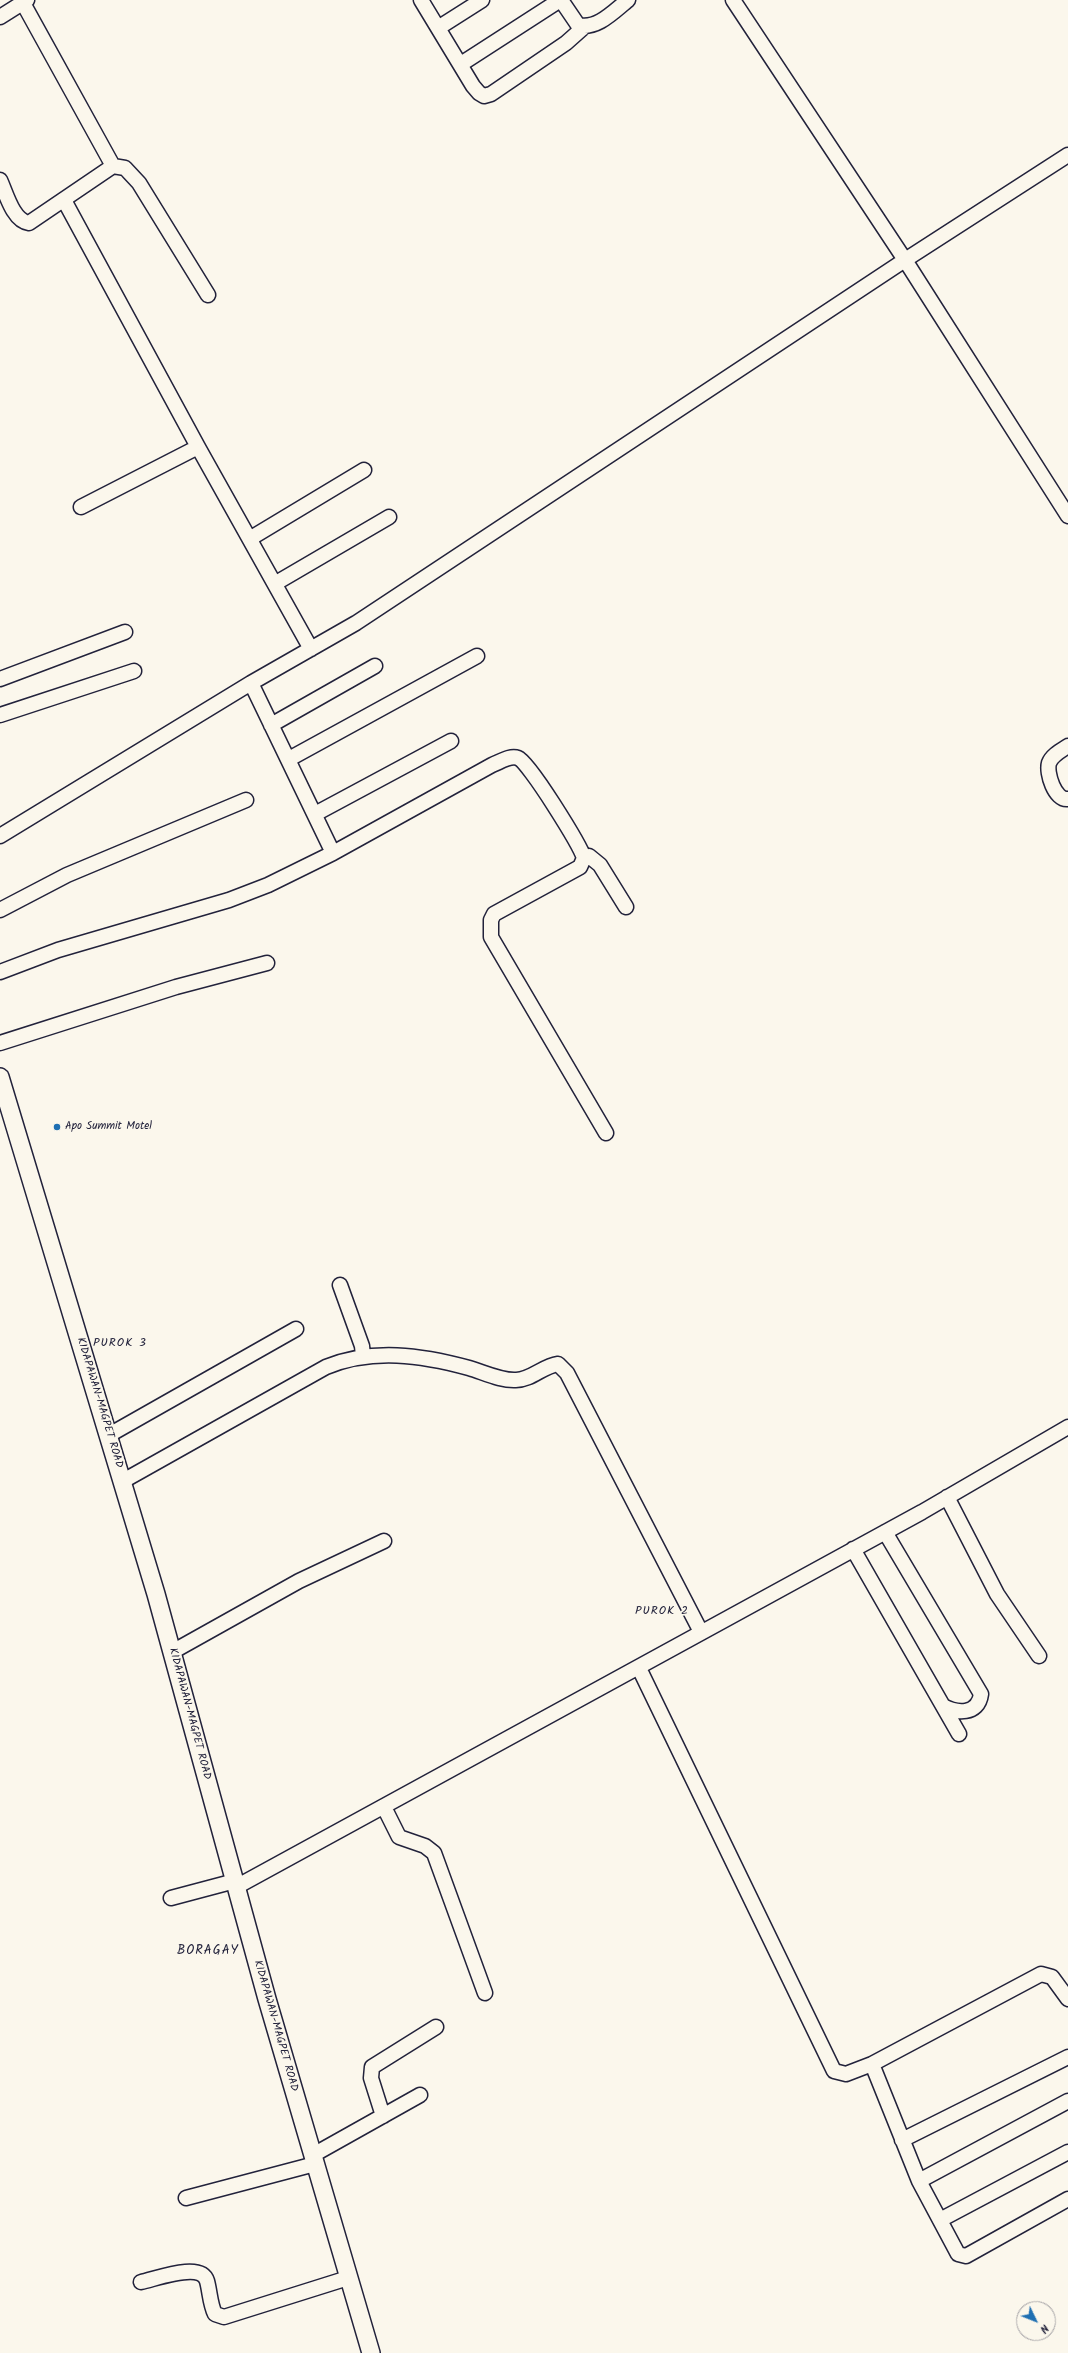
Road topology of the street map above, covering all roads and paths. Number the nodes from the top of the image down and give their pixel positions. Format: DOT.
graph roads {
  1 [pos="421,0"];
  2 [pos="482,0"];
  3 [pos="560,0"];
  4 [pos="733,0"];
  5 [pos="25,1"];
  6 [pos="622,2"];
  7 [pos="0,18"];
  8 [pos="584,27"];
  9 [pos="438,28"];
  10 [pos="461,64"];
  11 [pos="1068,155"];
  12 [pos="113,166"];
  13 [pos="0,180"];
  14 [pos="64,200"];
  15 [pos="905,260"];
  16 [pos="208,295"];
  17 [pos="198,447"];
  18 [pos="364,470"];
  19 [pos="81,507"];
  20 [pos="1068,516"];
  21 [pos="389,517"];
  22 [pos="250,538"];
  23 [pos="276,583"];
  24 [pos="125,632"];
  25 [pos="311,649"];
  26 [pos="477,656"];
  27 [pos="375,666"];
  28 [pos="134,671"];
  29 [pos="0,679"];
  30 [pos="251,684"];
  31 [pos="0,716"];
  32 [pos="272,725"];
  33 [pos="451,741"];
  34 [pos="1068,746"];
  35 [pos="289,759"];
  36 [pos="1068,798"];
  37 [pos="246,800"];
  38 [pos="315,814"];
  39 [pos="0,836"];
  40 [pos="334,853"];
  41 [pos="584,858"];
  42 [pos="626,907"];
  43 [pos="0,910"];
  44 [pos="266,963"];
  45 [pos="0,972"];
  46 [pos="0,1043"];
  47 [pos="0,1077"];
  48 [pos="606,1133"];
  49 [pos="340,1285"];
  50 [pos="296,1330"];
  51 [pos="363,1356"];
  52 [pos="1068,1427"];
  53 [pos="109,1435"];
  54 [pos="123,1481"];
  55 [pos="947,1497"];
  56 [pos="885,1532"];
  57 [pos="384,1541"];
  58 [pos="853,1550"];
  59 [pos="701,1632"];
  60 [pos="172,1652"];
  61 [pos="1039,1656"];
  62 [pos="639,1668"];
  63 [pos="943,1706"];
  64 [pos="959,1734"];
  65 [pos="384,1807"];
  66 [pos="236,1884"];
  67 [pos="171,1898"];
  68 [pos="485,1993"];
  69 [pos="1068,1999"];
  70 [pos="436,2027"];
  71 [pos="1068,2057"];
  72 [pos="872,2064"];
  73 [pos="420,2095"];
  74 [pos="1068,2101"];
  75 [pos="383,2116"];
  76 [pos="902,2140"];
  77 [pos="1068,2152"];
  78 [pos="314,2160"];
  79 [pos="919,2181"];
  80 [pos="186,2198"];
  81 [pos="1068,2199"];
  82 [pos="940,2220"];
  83 [pos="348,2278"];
  84 [pos="141,2282"];
  85 [pos="370,2353"];
  1 -- 9 [label="street"];
  2 -- 9 [label="street"];
  3 -- 8 [label="street"];
  3 -- 10 [label="street"];
  4 -- 15 [label="street"];
  5 -- 7 [label="street"];
  5 -- 12 [label="street"];
  6 -- 8 [label="street"];
  8 -- 10 [label="street"];
  9 -- 10 [label="street"];
  11 -- 15 [label="street"];
  12 -- 14 [label="street"];
  12 -- 16 [label="street"];
  13 -- 14 [label="street"];
  14 -- 17 [label="street"];
  15 -- 20 [label="street"];
  15 -- 25 [label="street"];
  17 -- 19 [label="street"];
  17 -- 22 [label="street"];
  18 -- 22 [label="street"];
  21 -- 23 [label="street"];
  22 -- 23 [label="street"];
  23 -- 25 [label="street"];
  24 -- 29 [label="street"];
  25 -- 30 [label="street"];
  26 -- 35 [label="street"];
  27 -- 32 [label="street"];
  28 -- 31 [label="street"];
  30 -- 32 [label="street"];
  30 -- 39 [label="street"];
  32 -- 35 [label="street"];
  33 -- 38 [label="street"];
  34 -- 36 [label="street"];
  35 -- 38 [label="street"];
  37 -- 43 [label="street"];
  38 -- 40 [label="street"];
  40 -- 41 [label="street"];
  40 -- 45 [label="street"];
  41 -- 42 [label="street"];
  41 -- 48 [label="street"];
  44 -- 46 [label="street"];
  47 -- 53 [label="main road, KIDAPAWAN-MAGPET ROAD"];
  49 -- 51 [label="street"];
  50 -- 53 [label="street"];
  51 -- 54 [label="street"];
  51 -- 59 [label="street"];
  52 -- 55 [label="street"];
  53 -- 54 [label="main road, KIDAPAWAN-MAGPET ROAD"];
  54 -- 60 [label="main road, KIDAPAWAN-MAGPET ROAD"];
  55 -- 56 [label="street"];
  55 -- 61 [label="street"];
  56 -- 58 [label="street"];
  56 -- 63 [label="street"];
  57 -- 60 [label="street"];
  58 -- 59 [label="street"];
  58 -- 63 [label="street"];
  59 -- 62 [label="street"];
  60 -- 66 [label="main road, KIDAPAWAN-MAGPET ROAD"];
  62 -- 65 [label="street"];
  62 -- 72 [label="street"];
  63 -- 64 [label="street"];
  65 -- 66 [label="street"];
  65 -- 68 [label="street"];
  66 -- 67 [label="street"];
  66 -- 78 [label="main road, KIDAPAWAN-MAGPET ROAD"];
  69 -- 72 [label="street"];
  70 -- 75 [label="street"];
  71 -- 76 [label="street"];
  72 -- 76 [label="street"];
  73 -- 75 [label="street"];
  74 -- 79 [label="street"];
  75 -- 78 [label="street"];
  76 -- 79 [label="street"];
  77 -- 82 [label="street"];
  78 -- 80 [label="street"];
  78 -- 83 [label="main road, KIDAPAWAN-MAGPET ROAD"];
  79 -- 82 [label="street"];
  81 -- 82 [label="street"];
  83 -- 84 [label="street"];
  83 -- 85 [label="main road, KIDAPAWAN-MAGPET ROAD"];
}
